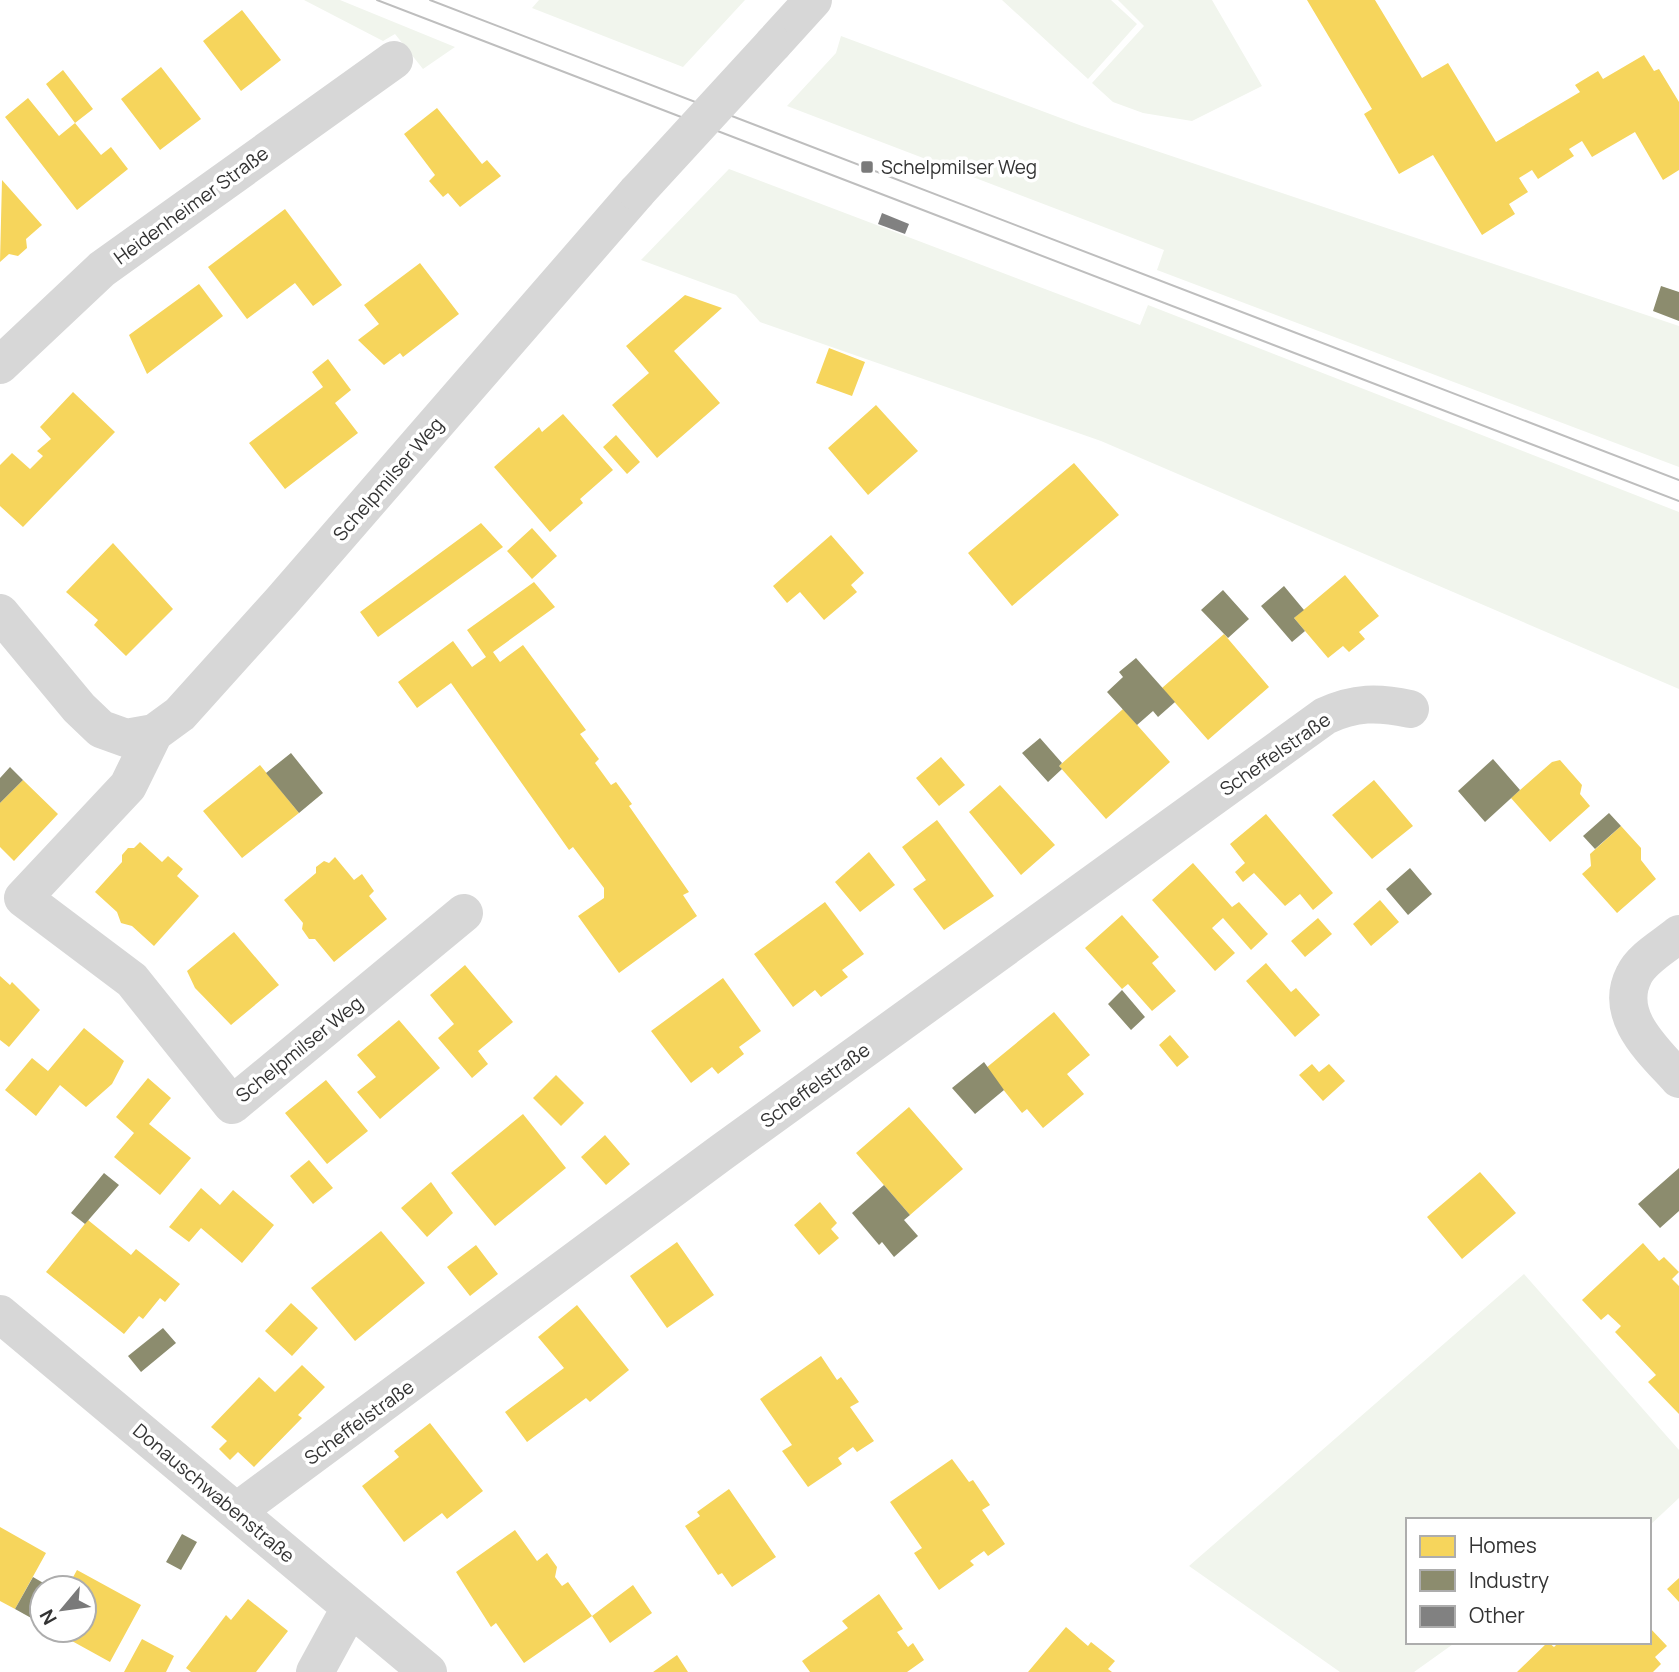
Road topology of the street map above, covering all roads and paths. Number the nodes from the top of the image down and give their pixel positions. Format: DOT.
graph roads {
  1 [pos="813,0"];
  2 [pos="394,60"];
  3 [pos="0,365"];
  4 [pos="0,613"];
  5 [pos="1410,709"];
  6 [pos="154,733"];
  7 [pos="12,893"];
  8 [pos="464,913"];
  9 [pos="1679,934"];
  10 [pos="1679,1079"];
  11 [pos="0,1314"];
  12 [pos="237,1511"];
  13 [pos="350,1608"];
  14 [pos="315,1672"];
  15 [pos="428,1672"];
  1 -- 6 [label="street, Schelpmilser Weg, bridge"];
  2 -- 3 [label="street, Heidenheimer Straße"];
  4 -- 6 [label="street"];
  5 -- 12 [label="street, Scheffelstraße"];
  6 -- 7 [label="street, Schelpmilser Weg"];
  7 -- 8 [label="street, Schelpmilser Weg"];
  9 -- 10 [label="street"];
  11 -- 12 [label="street, Donauschwabenstraße"];
  12 -- 13 [label="street, Donauschwabenstraße"];
  13 -- 14 [label="street"];
  13 -- 15 [label="street, Donauschwabenstraße"];
}
